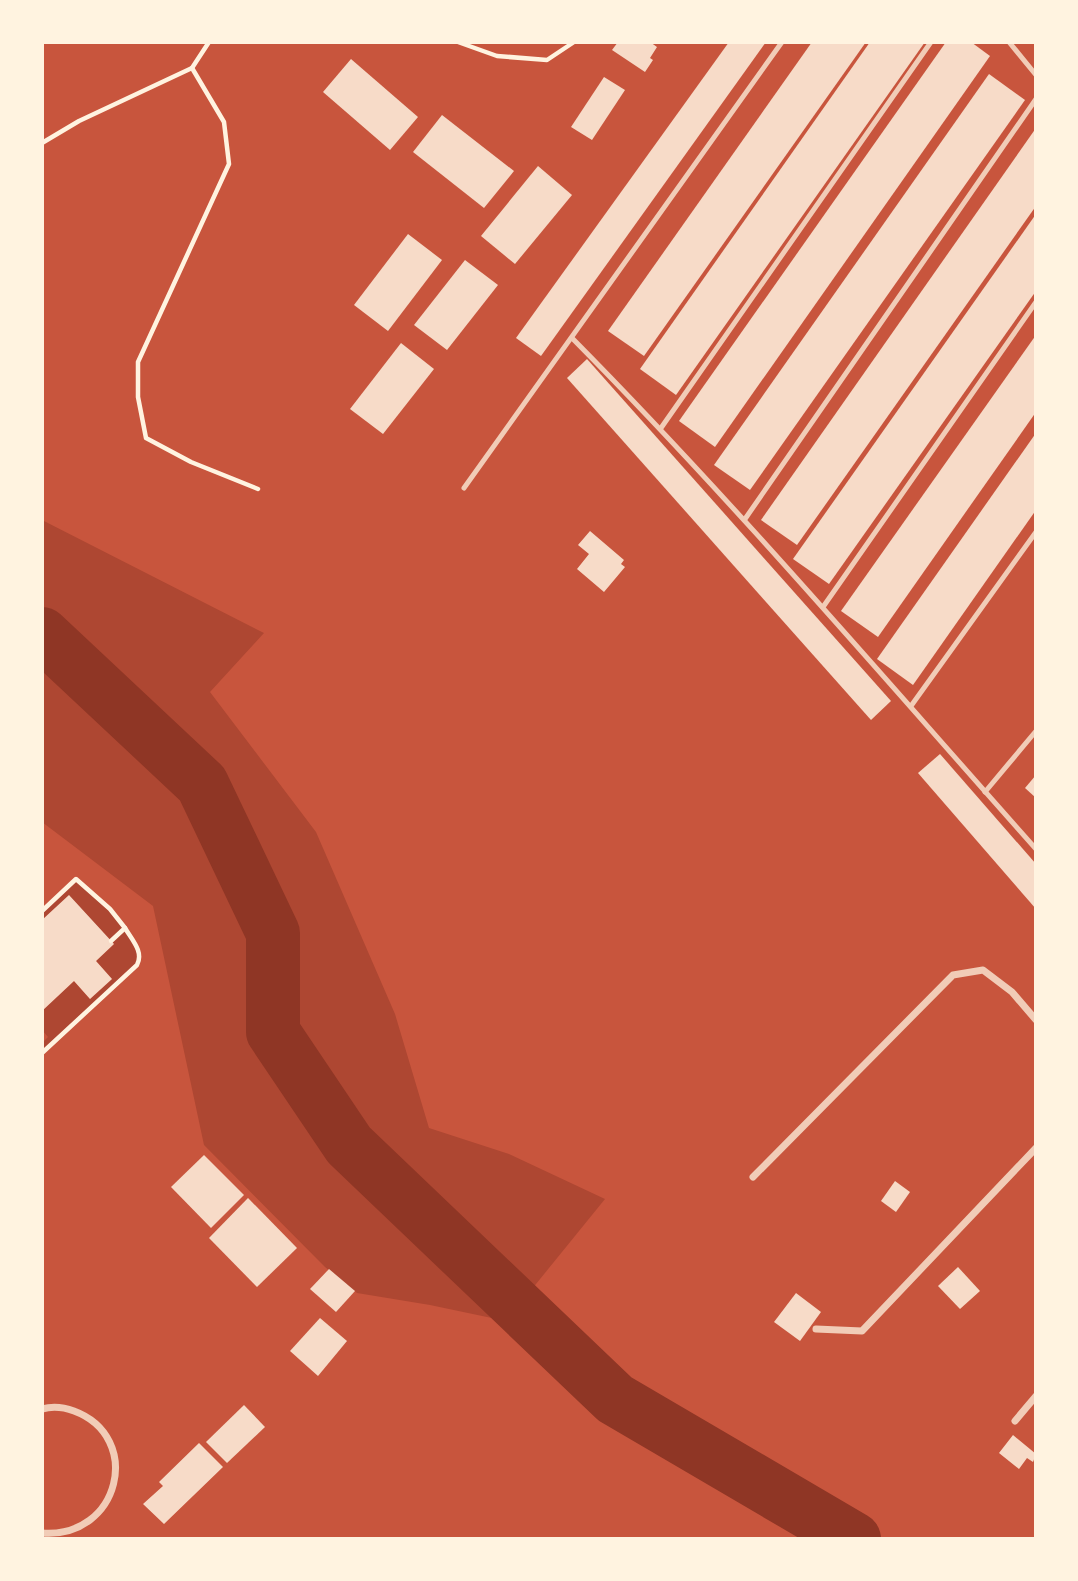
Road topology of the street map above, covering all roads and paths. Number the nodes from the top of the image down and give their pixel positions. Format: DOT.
graph roads {
  1 [pos="209,42"];
  2 [pos="458,42"];
  3 [pos="574,42"];
  4 [pos="782,42"];
  5 [pos="931,42"];
  6 [pos="1009,42"];
  7 [pos="192,68"];
  8 [pos="1036,75"];
  9 [pos="1036,99"];
  10 [pos="42,144"];
  11 [pos="1036,302"];
  12 [pos="572,338"];
  13 [pos="661,428"];
  14 [pos="464,488"];
  15 [pos="258,489"];
  16 [pos="745,519"];
  17 [pos="1036,532"];
  18 [pos="823,607"];
  19 [pos="911,706"];
  20 [pos="1036,731"];
  21 [pos="985,792"];
  22 [pos="1036,849"];
  23 [pos="42,911"];
  24 [pos="125,928"];
  25 [pos="111,940"];
  26 [pos="1036,1020"];
  27 [pos="42,1053"];
  28 [pos="1036,1148"];
  29 [pos="753,1177"];
  30 [pos="816,1329"];
  31 [pos="1036,1396"];
  32 [pos="42,1409"];
  33 [pos="1015,1421"];
  34 [pos="42,1533"];
  35 [pos="58,1536"];
  1 -- 7 [label="path"];
  2 -- 3 [label="path"];
  4 -- 12 [label="lane"];
  5 -- 13 [label="lane"];
  6 -- 8 [label="lane"];
  7 -- 10 [label="path"];
  7 -- 15 [label="path"];
  9 -- 16 [label="lane"];
  11 -- 18 [label="lane"];
  12 -- 13 [label="lane"];
  12 -- 14 [label="lane"];
  13 -- 16 [label="lane"];
  16 -- 18 [label="lane"];
  17 -- 19 [label="lane"];
  18 -- 19 [label="lane"];
  19 -- 21 [label="lane"];
  20 -- 21 [label="lane"];
  21 -- 22 [label="lane"];
  23 -- 24 [label="path"];
  24 -- 25 [label="path"];
  24 -- 27 [label="path"];
  26 -- 29 [label="street"];
  28 -- 30 [label="street"];
  31 -- 33 [label="street"];
  32 -- 35 [label="street"];
  34 -- 35 [label="street"];
}
